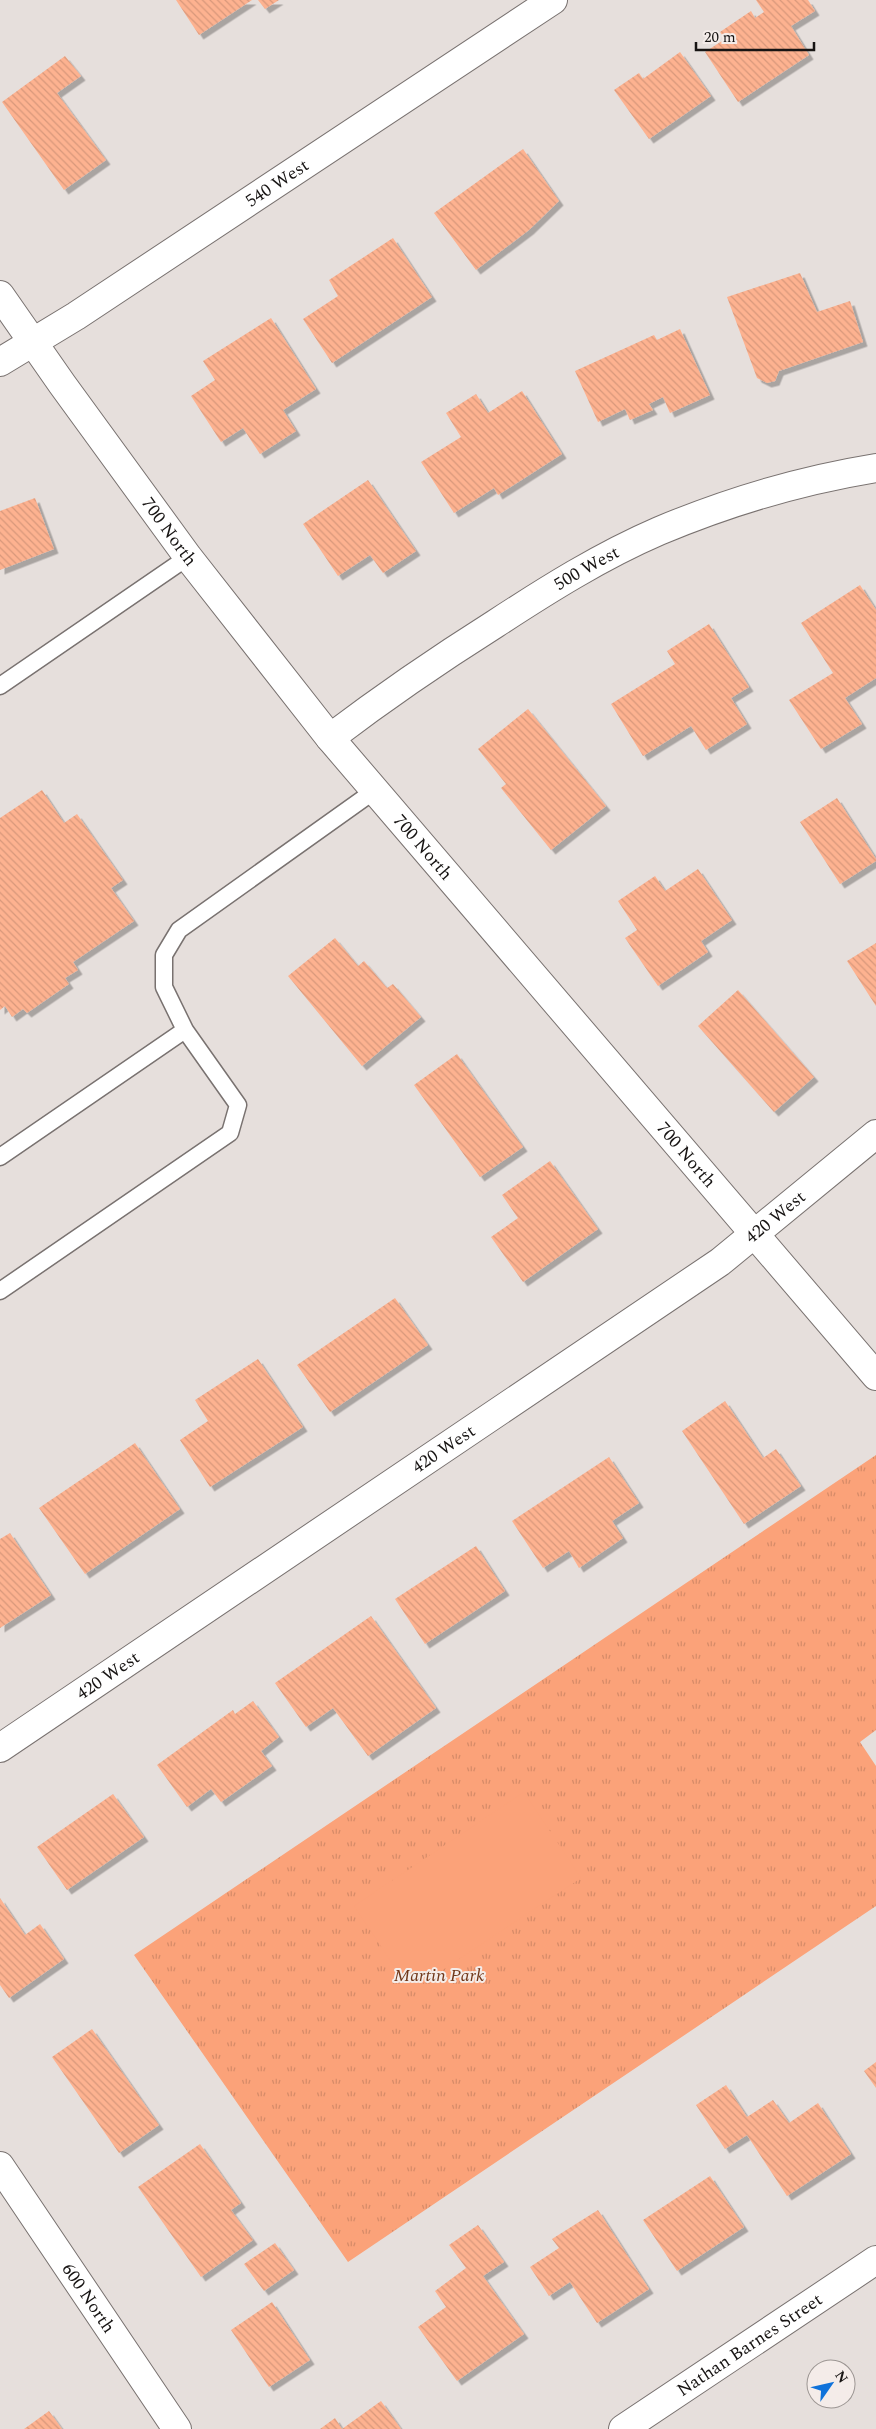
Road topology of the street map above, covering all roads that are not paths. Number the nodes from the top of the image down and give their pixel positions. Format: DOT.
graph roads {
  1 [pos="553,0"];
  2 [pos="0,295"];
  3 [pos="33,342"];
  4 [pos="0,362"];
  5 [pos="876,468"];
  6 [pos="188,557"];
  7 [pos="0,686"];
  8 [pos="330,738"];
  9 [pos="374,791"];
  10 [pos="185,1030"];
  11 [pos="876,1134"];
  12 [pos="0,1157"];
  13 [pos="755,1235"];
  14 [pos="0,1291"];
  15 [pos="876,1376"];
  16 [pos="0,1748"];
  17 [pos="0,2166"];
  18 [pos="876,2260"];
  19 [pos="177,2429"];
  20 [pos="623,2429"];
  1 -- 3 [label="street, 540 West"];
  2 -- 3 [label="street, 700 North"];
  3 -- 4 [label="street, 540 West"];
  3 -- 6 [label="street, 700 North"];
  5 -- 8 [label="street, 500 West"];
  6 -- 7 [label="lane"];
  6 -- 8 [label="street, 700 North"];
  8 -- 9 [label="street, 700 North"];
  9 -- 10 [label="lane"];
  9 -- 13 [label="street, 700 North"];
  10 -- 12 [label="lane"];
  10 -- 14 [label="lane"];
  11 -- 13 [label="street, 420 West"];
  13 -- 15 [label="street, 700 North"];
  13 -- 16 [label="street, 420 West"];
  17 -- 19 [label="street, 600 North"];
  18 -- 20 [label="street, Nathan Barnes Street"];
}
